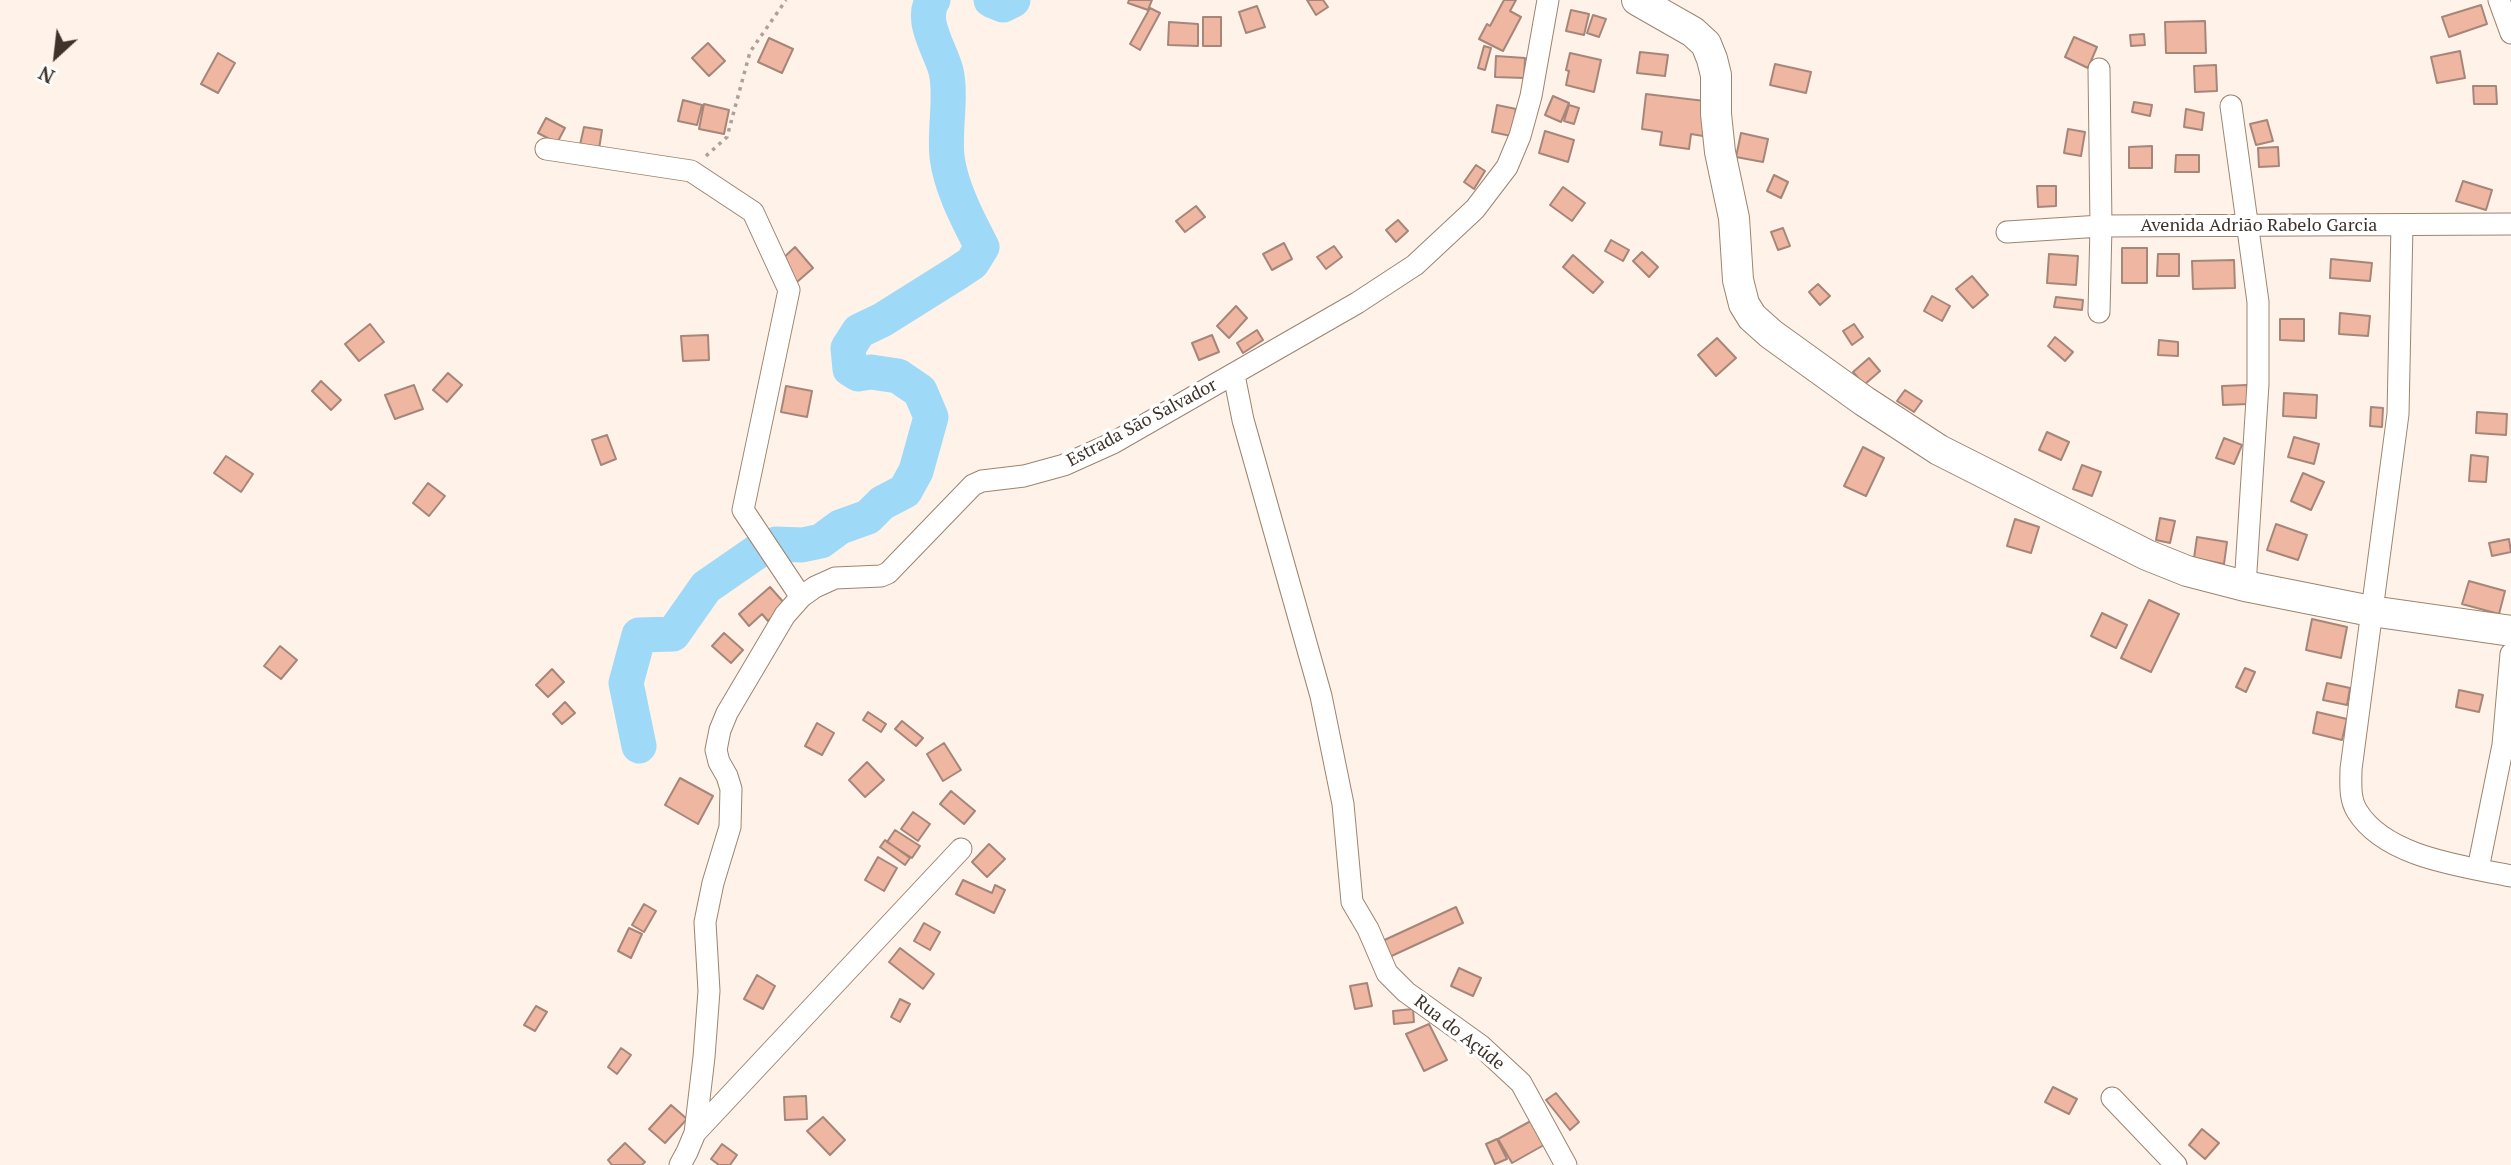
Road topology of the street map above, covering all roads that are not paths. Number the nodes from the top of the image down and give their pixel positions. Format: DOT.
graph roads {
  1 [pos="1548,0"];
  2 [pos="1637,0"];
  3 [pos="2499,0"];
  4 [pos="2511,33"];
  5 [pos="2099,69"];
  6 [pos="2231,106"];
  7 [pos="546,149"];
  8 [pos="2511,224"];
  9 [pos="2402,225"];
  10 [pos="2101,226"];
  11 [pos="2249,227"];
  12 [pos="2007,232"];
  13 [pos="2099,312"];
  14 [pos="1234,375"];
  15 [pos="2245,586"];
  16 [pos="802,597"];
  17 [pos="2371,611"];
  18 [pos="2511,631"];
  19 [pos="2511,654"];
  20 [pos="961,849"];
  21 [pos="2478,869"];
  22 [pos="2511,876"];
  23 [pos="2112,1098"];
  24 [pos="695,1133"];
  25 [pos="680,1165"];
  26 [pos="1566,1165"];
  27 [pos="2176,1165"];
  1 -- 14 [label="street, Estrada São Salvador"];
  2 -- 15 [label="street"];
  3 -- 4 [label="street"];
  5 -- 10 [label="street"];
  6 -- 11 [label="street"];
  7 -- 16 [label="street"];
  8 -- 9 [label="street, Avenida Adrião Rabelo Garcia"];
  9 -- 11 [label="street, Avenida Adrião Rabelo Garcia"];
  9 -- 17 [label="street"];
  10 -- 11 [label="street, Avenida Adrião Rabelo Garcia"];
  10 -- 12 [label="street, Avenida Adrião Rabelo Garcia"];
  10 -- 13 [label="street"];
  11 -- 15 [label="street"];
  14 -- 16 [label="street, Estrada São Salvador"];
  14 -- 26 [label="street, Rua do Açúde"];
  15 -- 17 [label="street"];
  16 -- 24 [label="street, Estrada São Salvador"];
  17 -- 18 [label="street"];
  17 -- 21 [label="street"];
  19 -- 21 [label="street"];
  20 -- 24 [label="street"];
  21 -- 22 [label="street"];
  23 -- 27 [label="street"];
  24 -- 25 [label="street, Estrada São Salvador"];
}
